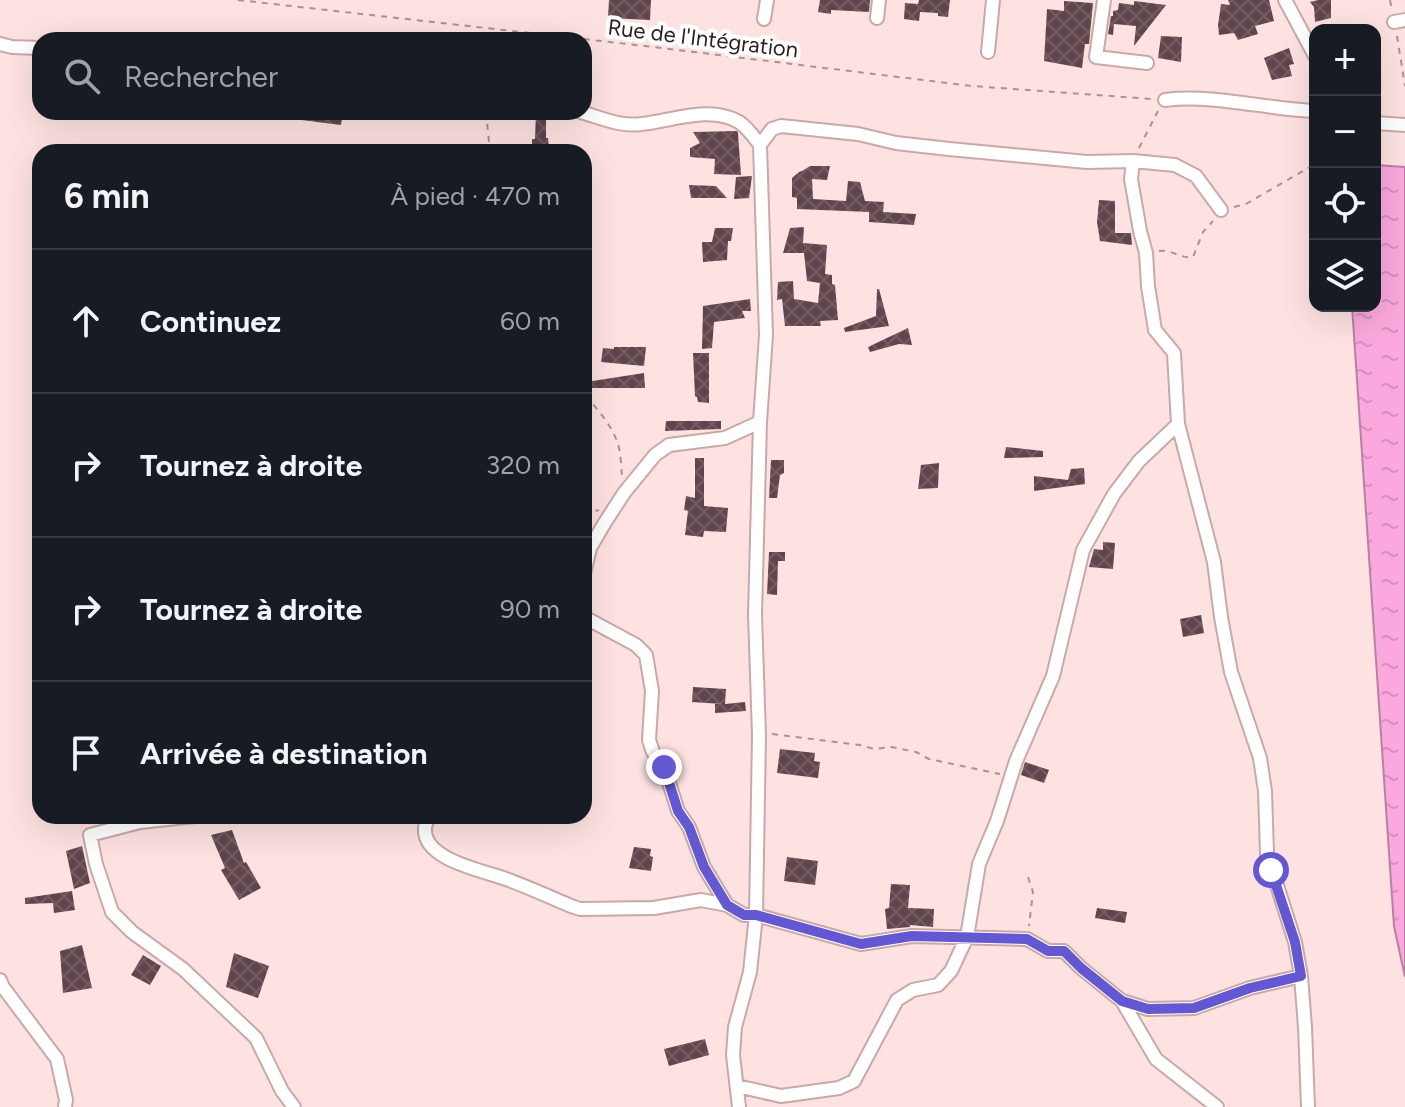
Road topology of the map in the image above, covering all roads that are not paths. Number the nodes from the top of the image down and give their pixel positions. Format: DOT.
graph roads {
  1 [pos="767,0"];
  2 [pos="879,0"];
  3 [pos="993,0"];
  4 [pos="1104,0"];
  5 [pos="1285,0"];
  6 [pos="877,18"];
  7 [pos="764,19"];
  8 [pos="0,44"];
  9 [pos="1309,45"];
  10 [pos="32,48"];
  11 [pos="988,52"];
  12 [pos="1147,63"];
  13 [pos="1165,100"];
  14 [pos="1309,110"];
  15 [pos="592,116"];
  16 [pos="1381,123"];
  17 [pos="1405,125"];
  18 [pos="760,145"];
  19 [pos="1133,161"];
  20 [pos="1221,210"];
  21 [pos="760,422"];
  22 [pos="1178,424"];
  23 [pos="592,545"];
  24 [pos="592,621"];
  25 [pos="132,824"];
  26 [pos="427,824"];
  27 [pos="727,905"];
  28 [pos="756,915"];
  29 [pos="967,937"];
  30 [pos="1301,976"];
  31 [pos="0,980"];
  32 [pos="1122,1001"];
  33 [pos="737,1086"];
  34 [pos="65,1107"];
  35 [pos="294,1107"];
  36 [pos="739,1107"];
  37 [pos="1217,1107"];
  38 [pos="1308,1107"];
  1 -- 7 [label="street"];
  2 -- 6 [label="street"];
  3 -- 11 [label="street"];
  4 -- 12 [label="street"];
  5 -- 9 [label="street"];
  8 -- 10 [label="street"];
  13 -- 14 [label="street"];
  15 -- 18 [label="street"];
  16 -- 17 [label="street"];
  18 -- 19 [label="street"];
  18 -- 21 [label="street"];
  19 -- 20 [label="street"];
  19 -- 22 [label="street"];
  21 -- 23 [label="street"];
  21 -- 28 [label="street"];
  22 -- 29 [label="street"];
  22 -- 30 [label="street"];
  24 -- 27 [label="street"];
  25 -- 35 [label="street"];
  26 -- 27 [label="street"];
  27 -- 28 [label="street"];
  28 -- 29 [label="street"];
  28 -- 33 [label="street"];
  29 -- 32 [label="street"];
  29 -- 33 [label="street"];
  30 -- 32 [label="street"];
  30 -- 38 [label="street"];
  31 -- 34 [label="street"];
  32 -- 37 [label="street"];
  33 -- 36 [label="street"];
}
